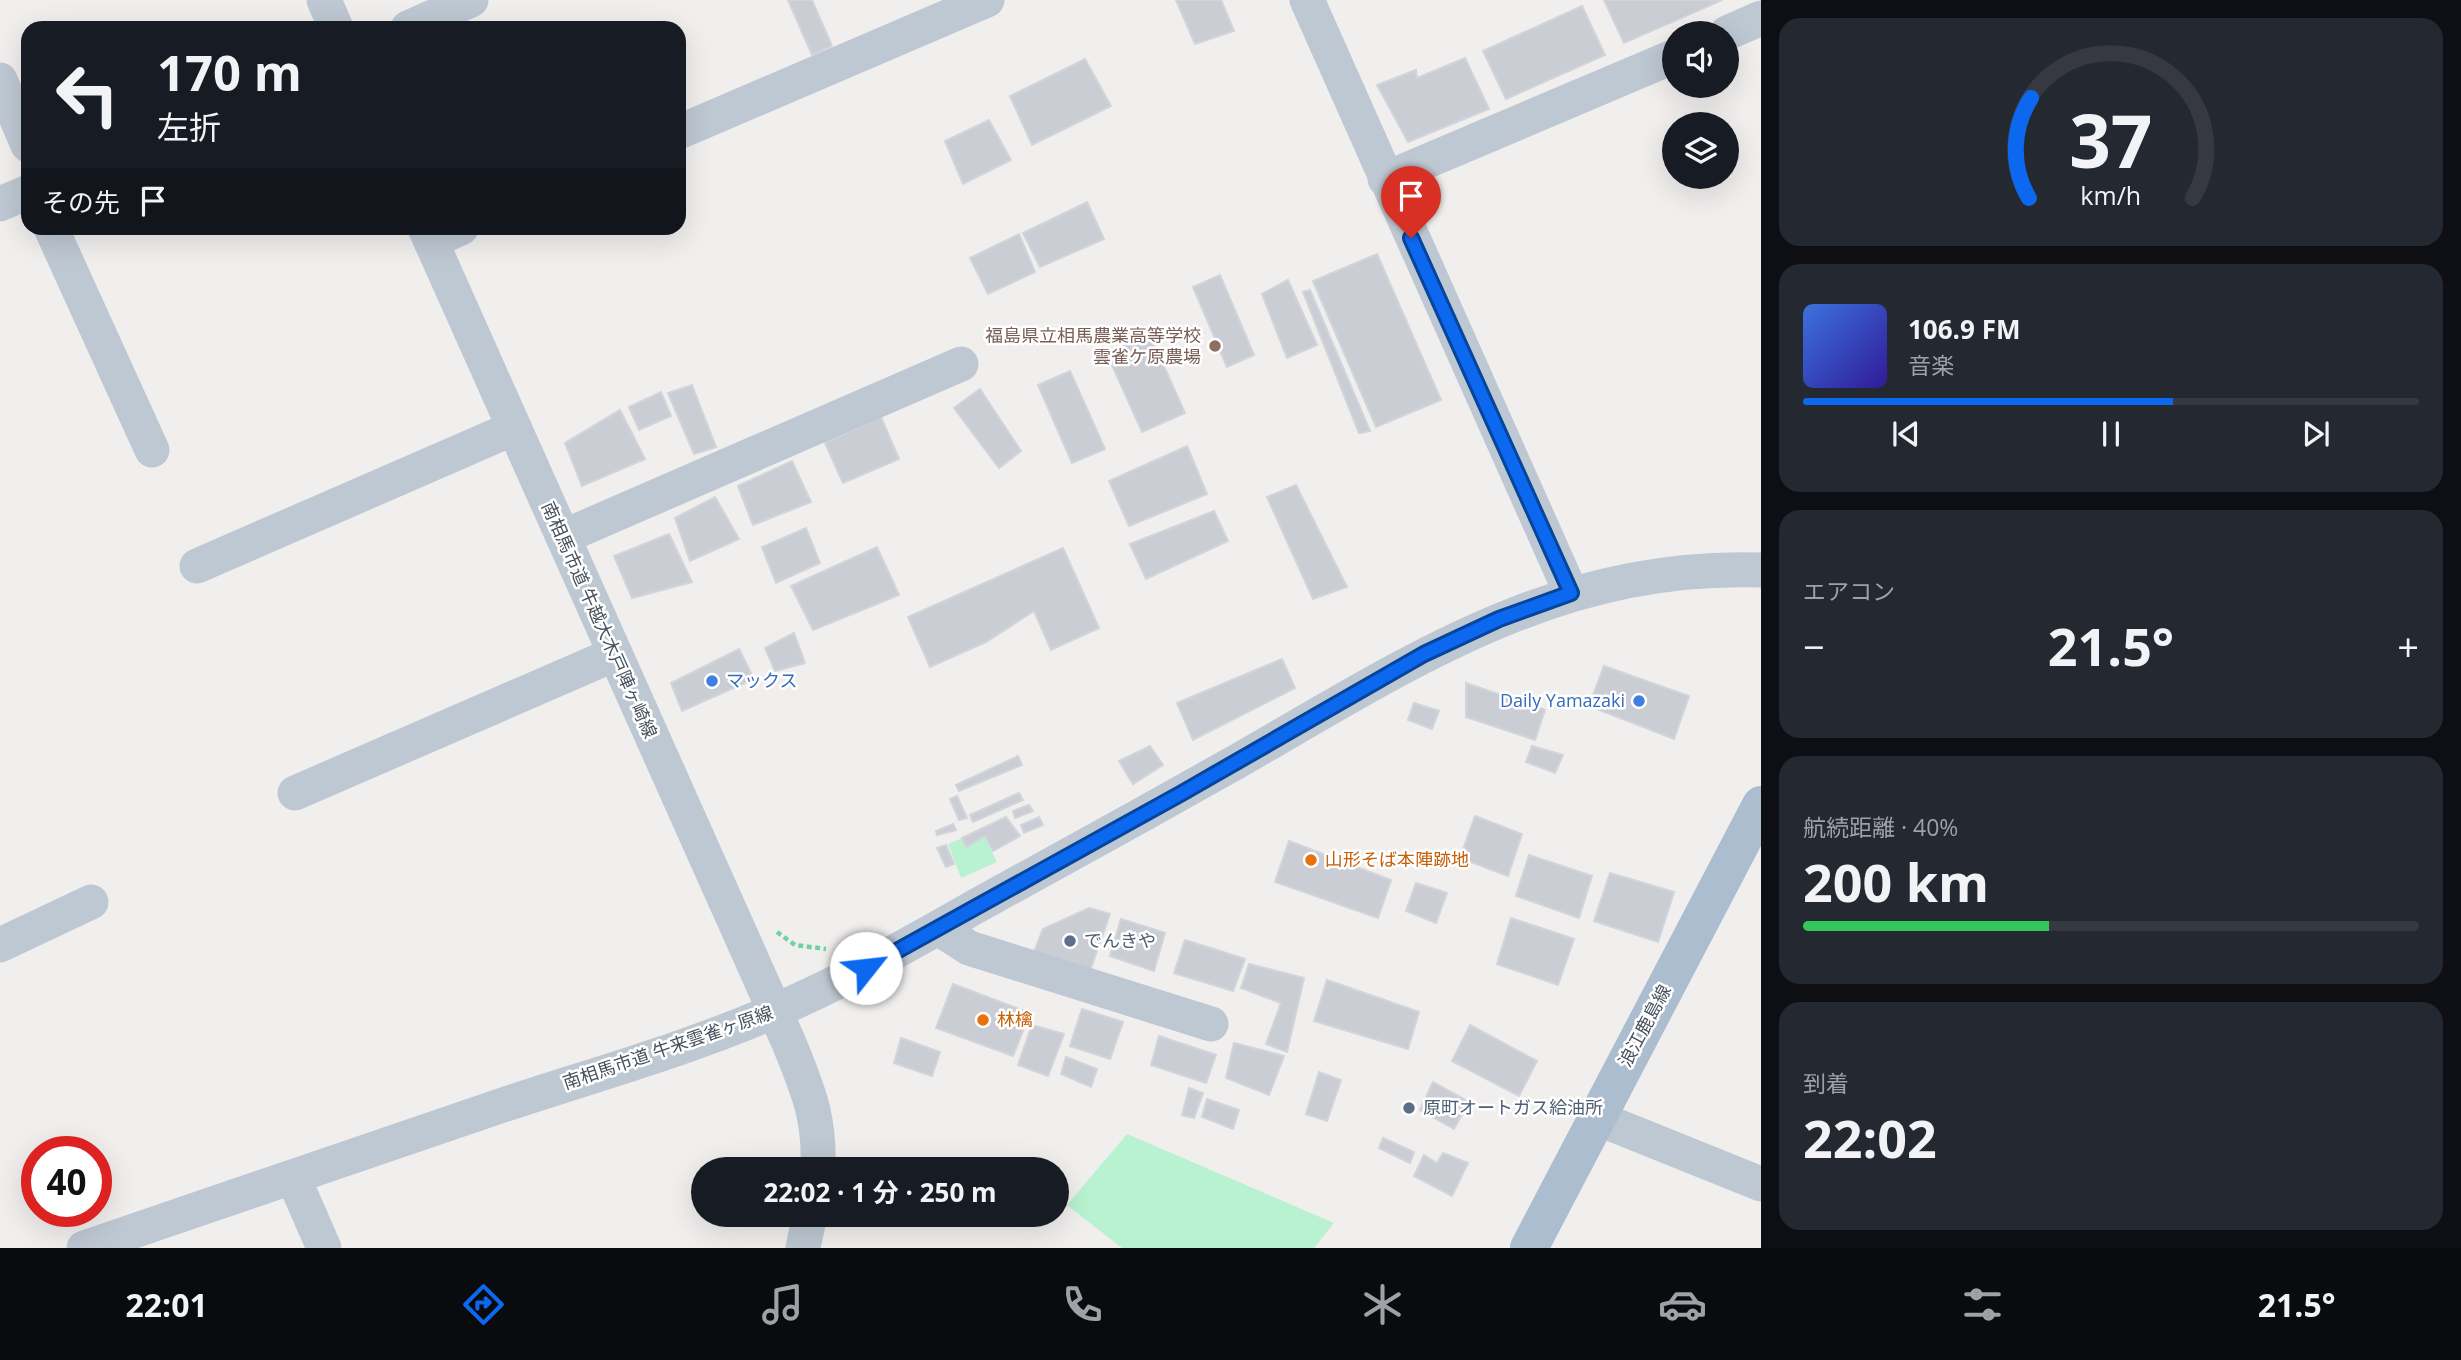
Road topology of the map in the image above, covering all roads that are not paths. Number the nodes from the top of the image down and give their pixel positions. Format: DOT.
graph roads {
  1 [pos="324,0"];
  2 [pos="471,0"];
  3 [pos="987,0"];
  4 [pos="1307,0"];
  5 [pos="1761,18"];
  6 [pos="334,21"];
  7 [pos="424,21"];
  8 [pos="1739,28"];
  9 [pos="1662,61"];
  10 [pos="0,79"];
  11 [pos="21,128"];
  12 [pos="686,129"];
  13 [pos="1385,178"];
  14 [pos="21,195"];
  15 [pos="0,204"];
  16 [pos="54,235"];
  17 [pos="440,235"];
  18 [pos="961,364"];
  19 [pos="514,428"];
  20 [pos="152,450"];
  21 [pos="563,537"];
  22 [pos="197,566"];
  23 [pos="1761,570"];
  24 [pos="1571,593"];
  25 [pos="615,654"];
  26 [pos="295,793"];
  27 [pos="1760,811"];
  28 [pos="91,902"];
  29 [pos="938,928"];
  30 [pos="0,945"];
  31 [pos="775,1011"];
  32 [pos="1211,1024"];
  33 [pos="1597,1118"];
  34 [pos="818,1157"];
  35 [pos="293,1177"];
  36 [pos="1761,1184"];
  37 [pos="807,1227"];
  38 [pos="84,1248"];
  39 [pos="324,1248"];
  40 [pos="803,1248"];
  41 [pos="1530,1248"];
  1 -- 6 [label="street"];
  2 -- 7 [label="street"];
  3 -- 12 [label="street"];
  4 -- 13 [label="street"];
  5 -- 8 [label="street"];
  9 -- 13 [label="street"];
  10 -- 11 [label="street"];
  13 -- 24 [label="street"];
  14 -- 15 [label="street"];
  16 -- 20 [label="street"];
  17 -- 19 [label="street, 南相馬市道 牛越大木戸陣ヶ崎線"];
  18 -- 21 [label="street"];
  19 -- 21 [label="street, 南相馬市道 牛越大木戸陣ヶ崎線"];
  19 -- 22 [label="street"];
  21 -- 25 [label="street, 南相馬市道 牛越大木戸陣ヶ崎線"];
  23 -- 24 [label="street, 南相馬市道 牛来雲雀ヶ原線"];
  24 -- 29 [label="street, 南相馬市道 牛来雲雀ヶ原線"];
  25 -- 26 [label="street"];
  25 -- 31 [label="street, 南相馬市道 牛越大木戸陣ヶ崎線"];
  27 -- 33 [label="main road, 浪江鹿島線"];
  28 -- 30 [label="street"];
  29 -- 31 [label="street, 南相馬市道 牛来雲雀ヶ原線"];
  29 -- 32 [label="street"];
  31 -- 34 [label="street, 南相馬市道 牛越大木戸陣ヶ崎線"];
  31 -- 35 [label="street, 南相馬市道 牛来雲雀ヶ原線"];
  33 -- 36 [label="street"];
  33 -- 41 [label="main road, 浪江鹿島線"];
  35 -- 38 [label="street, 南相馬市道 牛来雲雀ヶ原線"];
  35 -- 39 [label="street"];
  37 -- 40 [label="street"];
}
